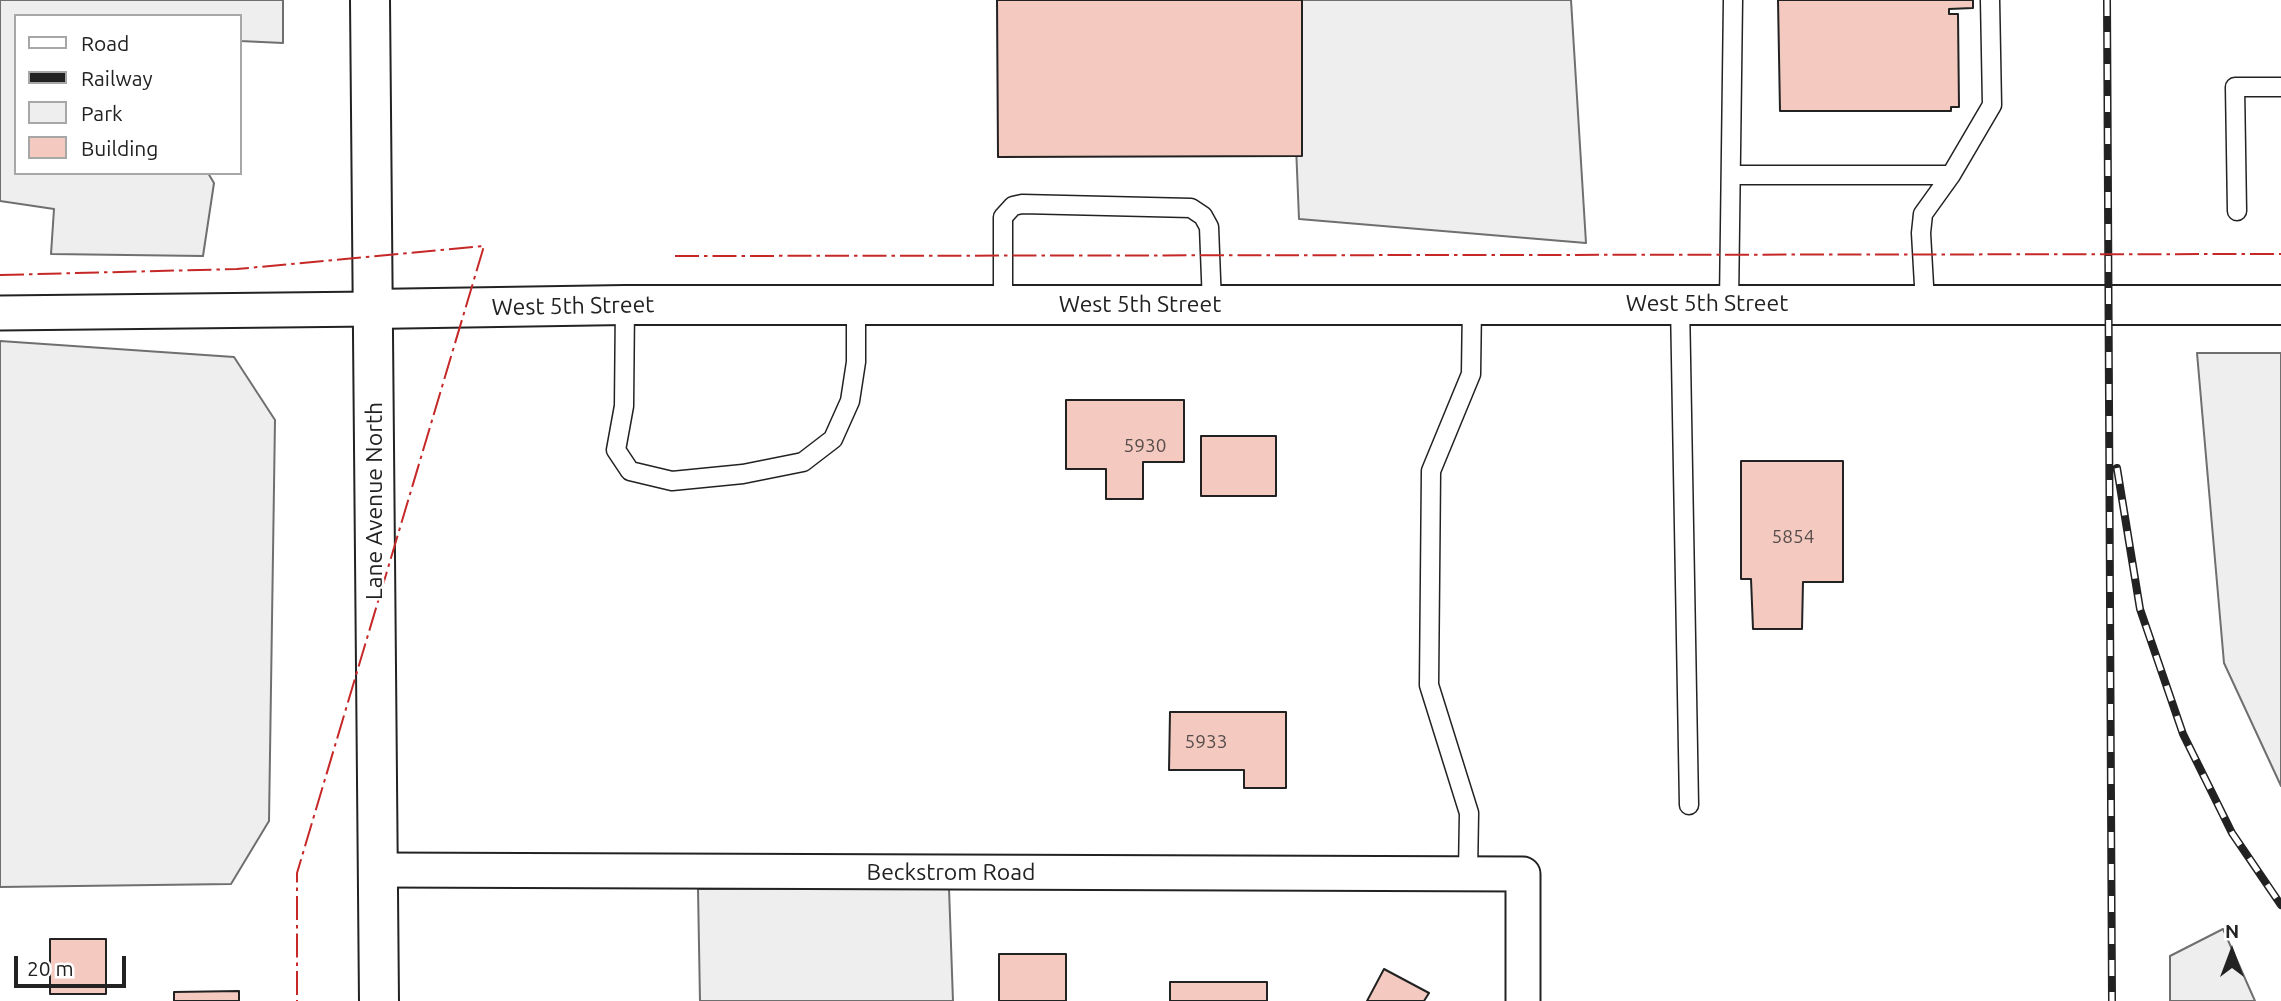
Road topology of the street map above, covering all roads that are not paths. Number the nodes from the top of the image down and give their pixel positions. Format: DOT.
graph roads {
  1 [pos="370,0"];
  2 [pos="1733,0"];
  3 [pos="1990,0"];
  4 [pos="2281,87"];
  5 [pos="1732,175"];
  6 [pos="1951,175"];
  7 [pos="2237,211"];
  8 [pos="1679,303"];
  9 [pos="1729,303"];
  10 [pos="1925,303"];
  11 [pos="1003,304"];
  12 [pos="1212,304"];
  13 [pos="1472,304"];
  14 [pos="2281,304"];
  15 [pos="625,305"];
  16 [pos="856,305"];
  17 [pos="372,309"];
  18 [pos="0,313"];
  19 [pos="1689,805"];
  20 [pos="379,870"];
  21 [pos="1468,873"];
  22 [pos="379,1001"];
  23 [pos="1523,1001"];
  1 -- 17 [label="street, Lane Avenue North"];
  2 -- 5 [label="lane"];
  3 -- 6 [label="lane"];
  4 -- 7 [label="lane"];
  5 -- 6 [label="lane"];
  5 -- 9 [label="lane"];
  6 -- 10 [label="lane"];
  8 -- 9 [label="street, West 5th Street"];
  8 -- 13 [label="street, West 5th Street"];
  8 -- 19 [label="lane"];
  9 -- 10 [label="street, West 5th Street"];
  10 -- 14 [label="street, West 5th Street"];
  11 -- 12 [label="street, West 5th Street"];
  11 -- 12 [label="lane"];
  11 -- 16 [label="street, West 5th Street"];
  12 -- 13 [label="street, West 5th Street"];
  13 -- 21 [label="lane"];
  15 -- 16 [label="street, West 5th Street"];
  15 -- 16 [label="lane"];
  15 -- 17 [label="street, West 5th Street"];
  17 -- 18 [label="street, West 5th Street"];
  17 -- 20 [label="street, Lane Avenue North"];
  20 -- 21 [label="street, Beckstrom Road"];
  20 -- 22 [label="street, Lane Avenue North"];
  21 -- 23 [label="street, Beckstrom Road"];
}
